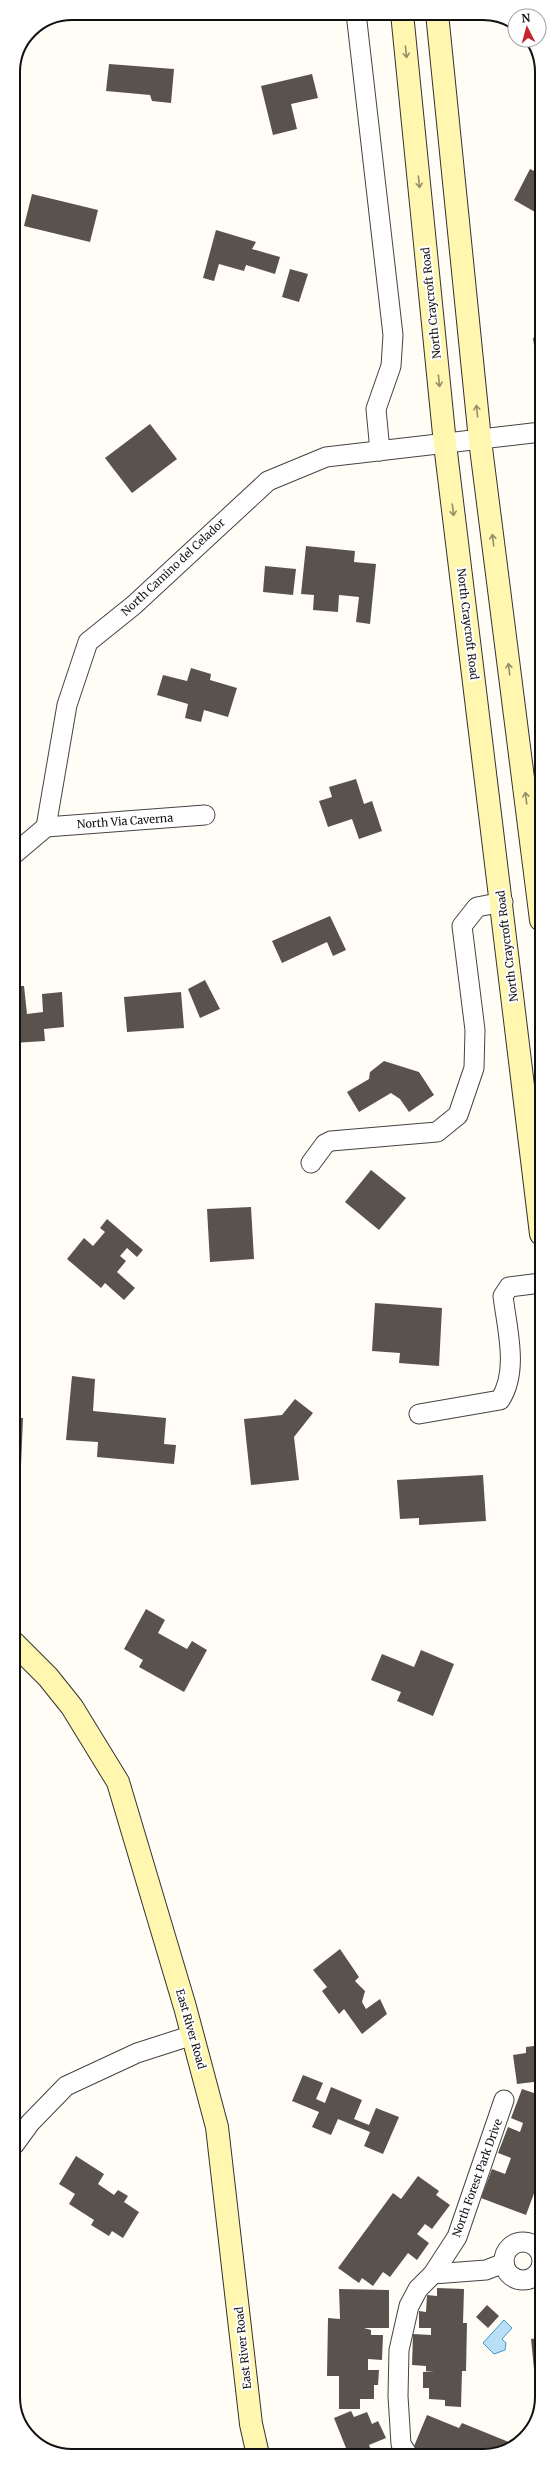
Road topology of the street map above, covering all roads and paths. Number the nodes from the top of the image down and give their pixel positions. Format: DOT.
graph roads {
  1 [pos="357,20"];
  2 [pos="403,20"];
  3 [pos="438,20"];
  4 [pos="535,433"];
  5 [pos="480,440"];
  6 [pos="445,444"];
  7 [pos="380,451"];
  8 [pos="205,815"];
  9 [pos="46,827"];
  10 [pos="20,849"];
  11 [pos="535,873"];
  12 [pos="503,902"];
  13 [pos="311,1163"];
  14 [pos="535,1174"];
  15 [pos="535,1284"];
  16 [pos="419,1414"];
  17 [pos="20,1649"];
  18 [pos="193,2035"];
  19 [pos="504,2100"];
  20 [pos="20,2137"];
  21 [pos="535,2247"];
  22 [pos="504,2263"];
  23 [pos="433,2274"];
  24 [pos="535,2274"];
  25 [pos="257,2449"];
  26 [pos="405,2449"];
  1 -- 7 [label="street"];
  2 -- 6 [label="main road, North Craycroft Road, one-way"];
  5 -- 3 [label="main road, one-way"];
  4 -- 5 [label="street, North Camino del Celador"];
  5 -- 6 [label="street, North Camino del Celador"];
  11 -- 5 [label="main road, one-way"];
  6 -- 7 [label="street, North Camino del Celador"];
  6 -- 12 [label="main road, North Craycroft Road, one-way"];
  7 -- 9 [label="street, North Camino del Celador"];
  8 -- 9 [label="street, North Via Caverna"];
  9 -- 10 [label="street"];
  12 -- 13 [label="street"];
  12 -- 14 [label="main road, North Craycroft Road"];
  15 -- 16 [label="street"];
  17 -- 18 [label="main road, East River Road"];
  18 -- 20 [label="street"];
  18 -- 25 [label="main road, East River Road"];
  19 -- 23 [label="street, North Forest Park Drive"];
  21 -- 22 [label="street"];
  22 -- 23 [label="street"];
  22 -- 24 [label="street"];
  23 -- 26 [label="street, North Forest Park Drive"];
}
